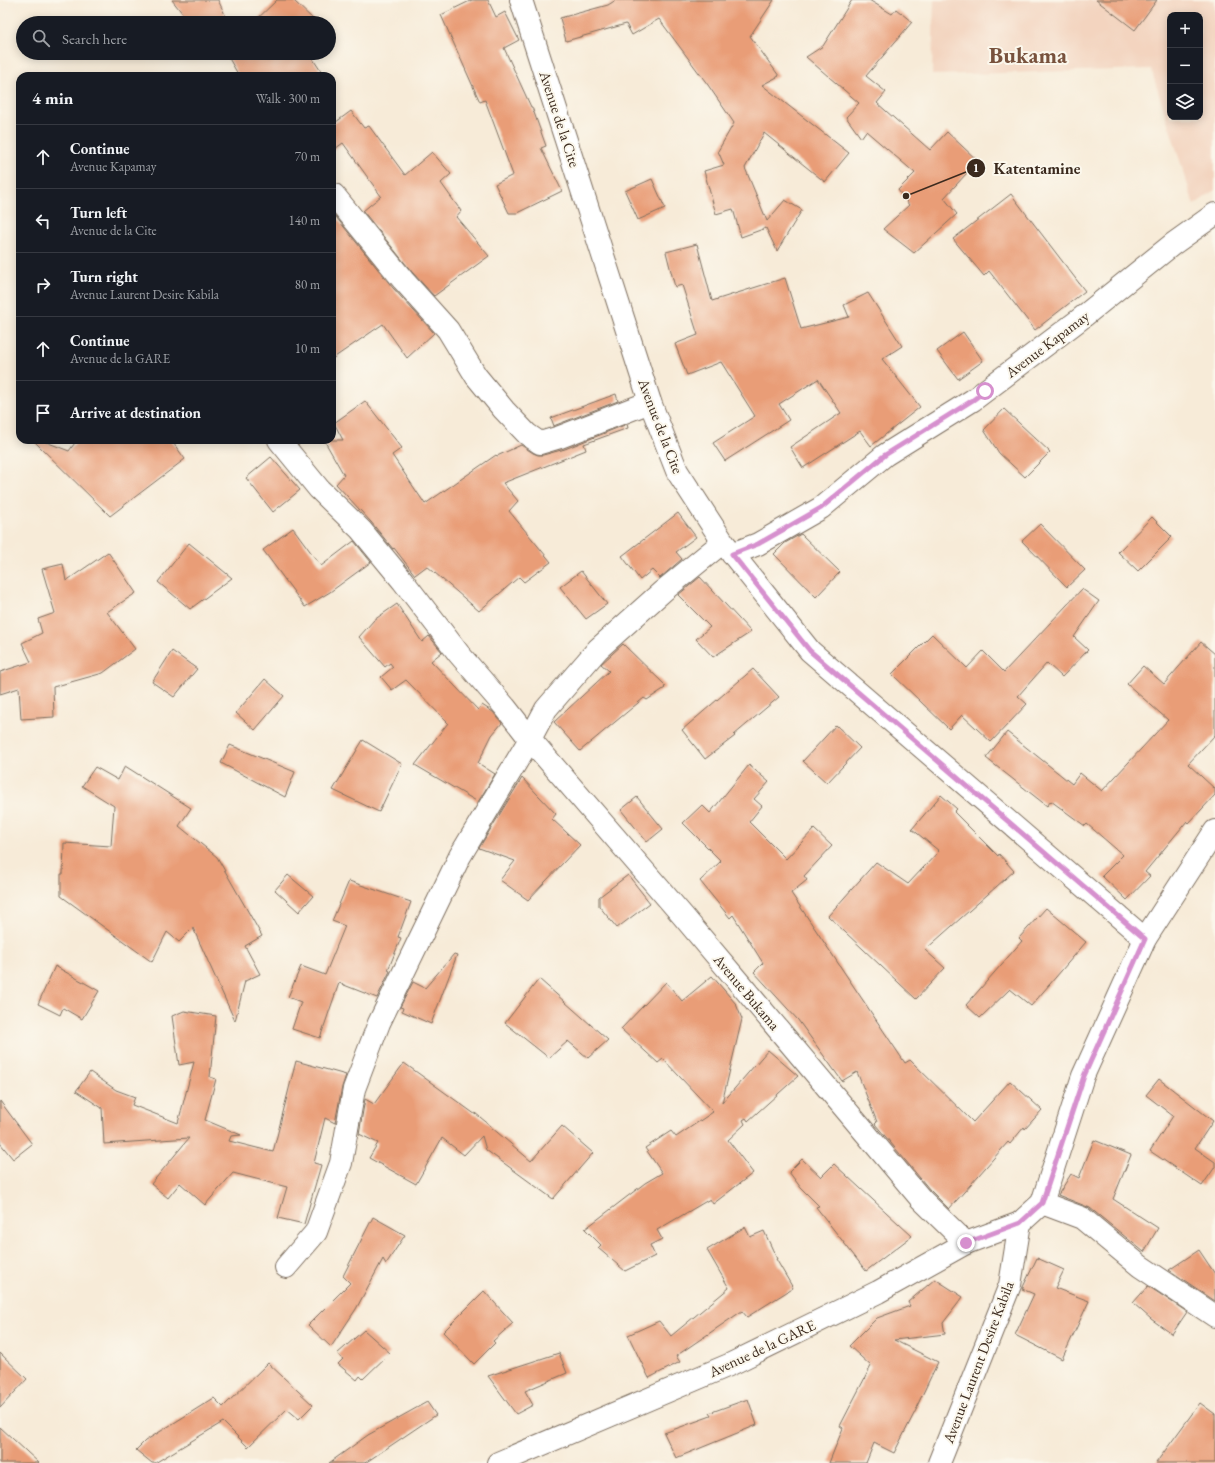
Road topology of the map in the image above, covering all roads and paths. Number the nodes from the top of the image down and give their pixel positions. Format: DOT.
graph roads {
  1 [pos="521,0"];
  2 [pos="336,197"];
  3 [pos="1215,214"];
  4 [pos="650,402"];
  5 [pos="282,444"];
  6 [pos="727,548"];
  7 [pos="530,739"];
  8 [pos="1215,830"];
  9 [pos="1145,939"];
  10 [pos="1042,1203"];
  11 [pos="1020,1223"];
  12 [pos="966,1243"];
  13 [pos="286,1267"];
  14 [pos="1215,1316"];
  15 [pos="498,1463"];
  16 [pos="939,1463"];
  1 -- 4 [label="street, Avenue de la Cite"];
  2 -- 4 [label="street"];
  3 -- 6 [label="street, Avenue Kapamay"];
  4 -- 6 [label="street, Avenue de la Cite"];
  5 -- 7 [label="street, Avenue Bukama"];
  6 -- 7 [label="street, Avenue Kapamay"];
  6 -- 9 [label="street, Avenue de la Cite"];
  7 -- 12 [label="street, Avenue Bukama"];
  7 -- 13 [label="street, Avenue Kapamay"];
  8 -- 9 [label="street"];
  9 -- 10 [label="street"];
  10 -- 11 [label="street"];
  10 -- 14 [label="street"];
  11 -- 12 [label="street, Avenue de la GARE"];
  11 -- 16 [label="street, Avenue Laurent Desire Kabila"];
  12 -- 15 [label="street, Avenue de la GARE"];
}
